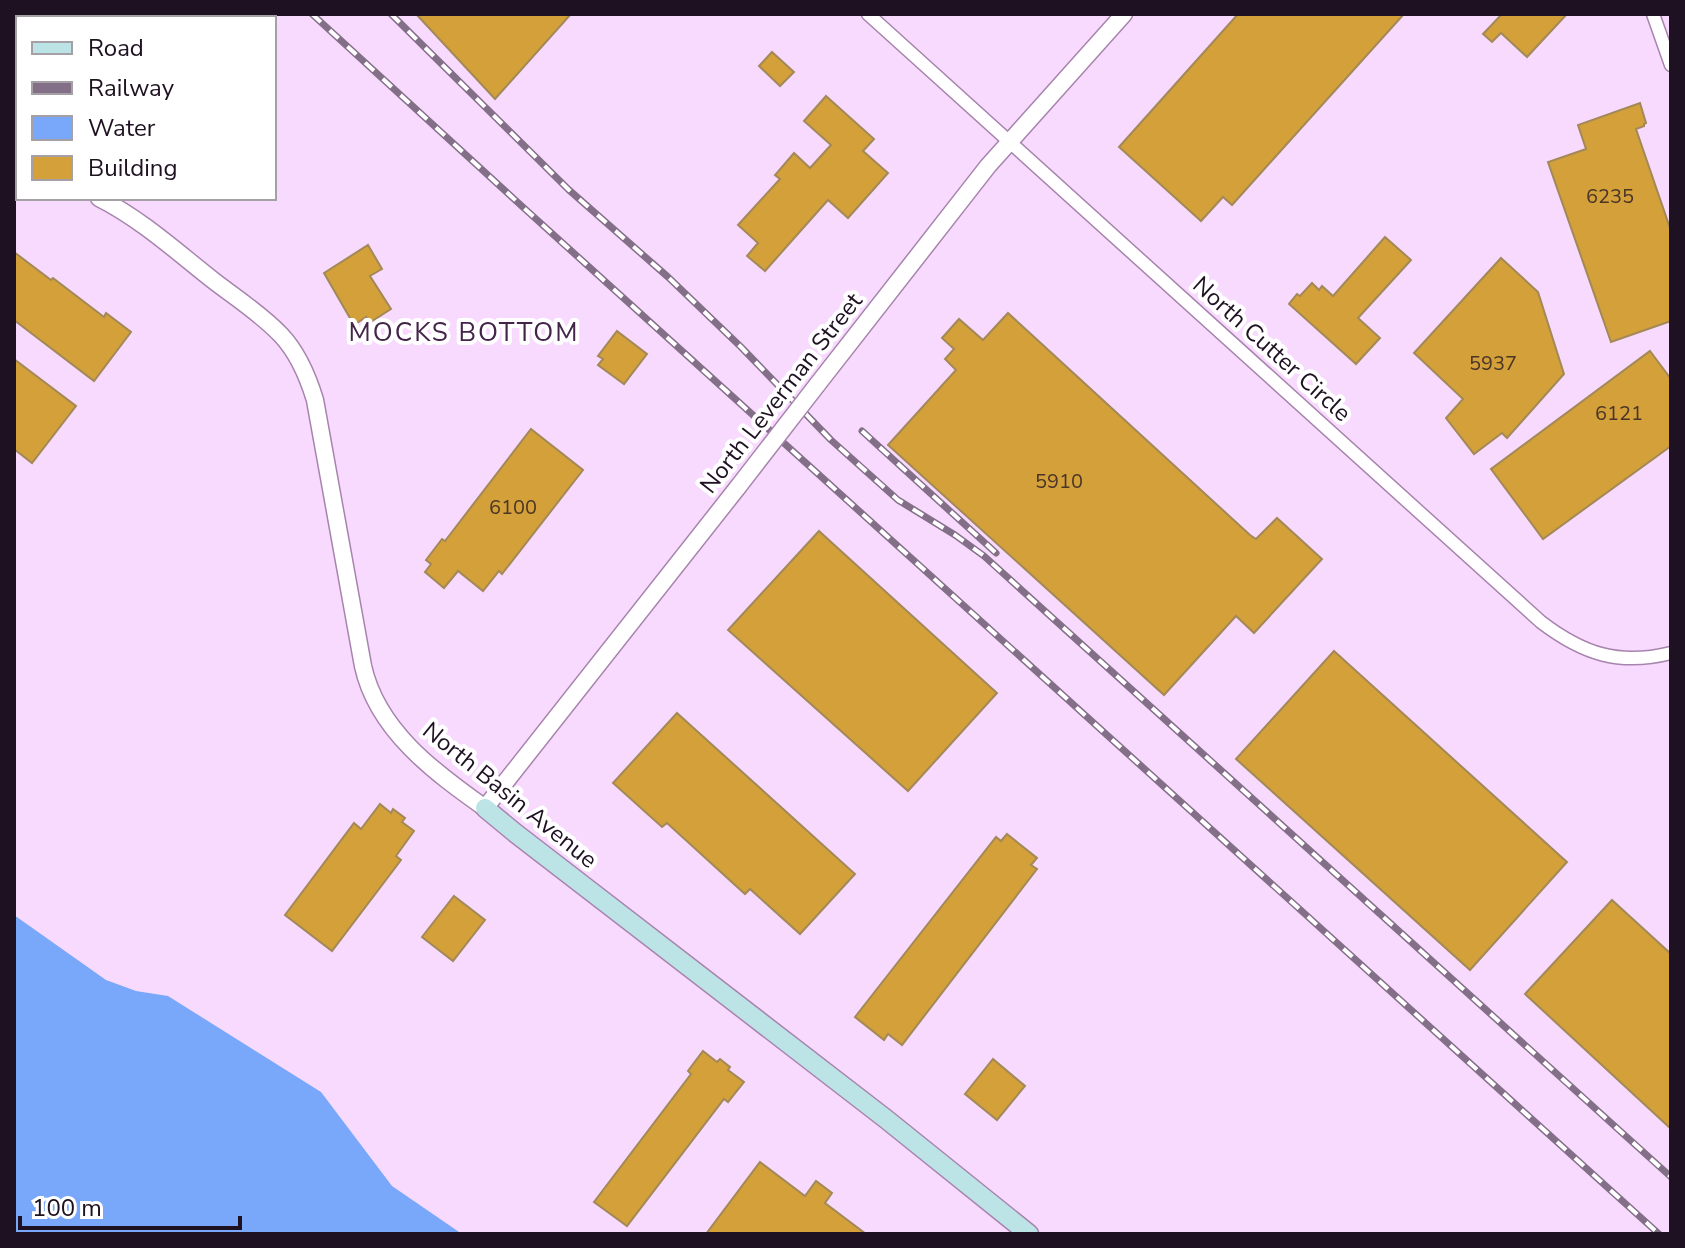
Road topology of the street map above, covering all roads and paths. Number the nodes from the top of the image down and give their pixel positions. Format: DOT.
graph roads {
  1 [pos="868,14"];
  2 [pos="1124,14"];
  3 [pos="1653,14"];
  4 [pos="1671,65"];
  5 [pos="1010,141"];
  6 [pos="102,200"];
  7 [pos="1671,653"];
  8 [pos="485,808"];
  9 [pos="1029,1234"];
  1 -- 5 [label="street, North Cutter Circle"];
  2 -- 5 [label="street, North Leverman Street"];
  3 -- 4 [label="street"];
  5 -- 7 [label="street, North Cutter Circle"];
  5 -- 8 [label="street, North Leverman Street, bridge"];
  6 -- 8 [label="street, North Basin Avenue"];
  8 -- 9 [label="main road, North Basin Avenue"];
}
